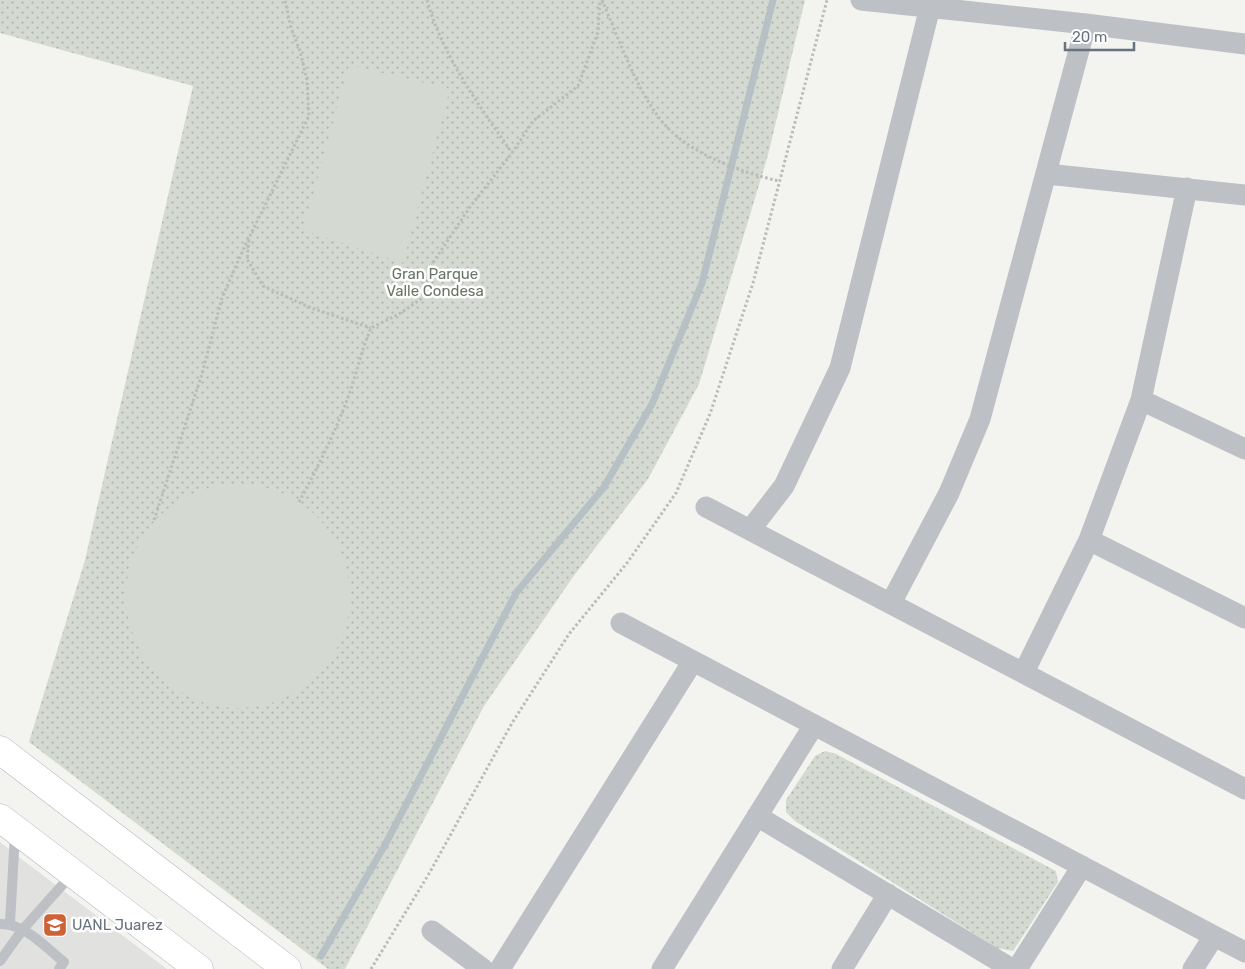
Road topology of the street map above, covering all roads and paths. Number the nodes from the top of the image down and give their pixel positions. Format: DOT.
graph roads {
  1 [pos="285,0"];
  2 [pos="427,0"];
  3 [pos="601,0"];
  4 [pos="826,0"];
  5 [pos="861,0"];
  6 [pos="930,7"];
  7 [pos="1086,24"];
  8 [pos="1245,44"];
  9 [pos="512,153"];
  10 [pos="1047,174"];
  11 [pos="779,180"];
  12 [pos="1187,188"];
  13 [pos="1245,195"];
  14 [pos="249,237"];
  15 [pos="372,328"];
  16 [pos="1141,400"];
  17 [pos="1245,449"];
  18 [pos="299,502"];
  19 [pos="706,506"];
  20 [pos="154,520"];
  21 [pos="750,530"];
  22 [pos="1089,540"];
  23 [pos="891,604"];
  24 [pos="1245,618"];
  25 [pos="621,623"];
  26 [pos="693,661"];
  27 [pos="1024,672"];
  28 [pos="814,725"];
  29 [pos="0,750"];
  30 [pos="1245,789"];
  31 [pos="757,816"];
  32 [pos="8,824"];
  33 [pos="1082,866"];
  34 [pos="74,873"];
  35 [pos="888,894"];
  36 [pos="5,924"];
  37 [pos="23,929"];
  38 [pos="432,931"];
  39 [pos="1214,936"];
  40 [pos="1245,952"];
  41 [pos="0,961"];
  42 [pos="59,969"];
  43 [pos="199,969"];
  44 [pos="287,969"];
  45 [pos="371,969"];
  46 [pos="483,969"];
  47 [pos="500,969"];
  48 [pos="662,969"];
  49 [pos="842,969"];
  50 [pos="1012,969"];
  51 [pos="1017,969"];
  52 [pos="1194,969"];
  1 -- 14 [label="path"];
  2 -- 9 [label="path"];
  3 -- 9 [label="path"];
  3 -- 11 [label="path"];
  4 -- 11 [label="path"];
  5 -- 6 [label="street"];
  6 -- 7 [label="street"];
  6 -- 21 [label="street"];
  7 -- 8 [label="street"];
  7 -- 10 [label="street"];
  9 -- 15 [label="path"];
  10 -- 12 [label="street"];
  10 -- 23 [label="street"];
  11 -- 45 [label="path"];
  12 -- 13 [label="street"];
  12 -- 16 [label="street"];
  14 -- 15 [label="path"];
  14 -- 20 [label="path"];
  15 -- 18 [label="path"];
  16 -- 17 [label="street"];
  16 -- 22 [label="street"];
  19 -- 21 [label="street"];
  21 -- 23 [label="street"];
  22 -- 24 [label="street"];
  22 -- 27 [label="street"];
  23 -- 27 [label="street"];
  25 -- 26 [label="street"];
  26 -- 28 [label="street"];
  26 -- 47 [label="street"];
  27 -- 30 [label="street"];
  28 -- 31 [label="street"];
  28 -- 33 [label="street"];
  29 -- 44 [label="street"];
  31 -- 35 [label="street"];
  31 -- 48 [label="street"];
  32 -- 34 [label="street"];
  32 -- 36 [label="lane"];
  33 -- 39 [label="street"];
  33 -- 51 [label="street"];
  34 -- 37 [label="lane"];
  34 -- 43 [label="street"];
  35 -- 49 [label="street"];
  35 -- 50 [label="street"];
  36 -- 37 [label="lane"];
  37 -- 41 [label="lane"];
  37 -- 42 [label="lane"];
  38 -- 46 [label="street"];
  39 -- 40 [label="street"];
  39 -- 52 [label="street"];
}
